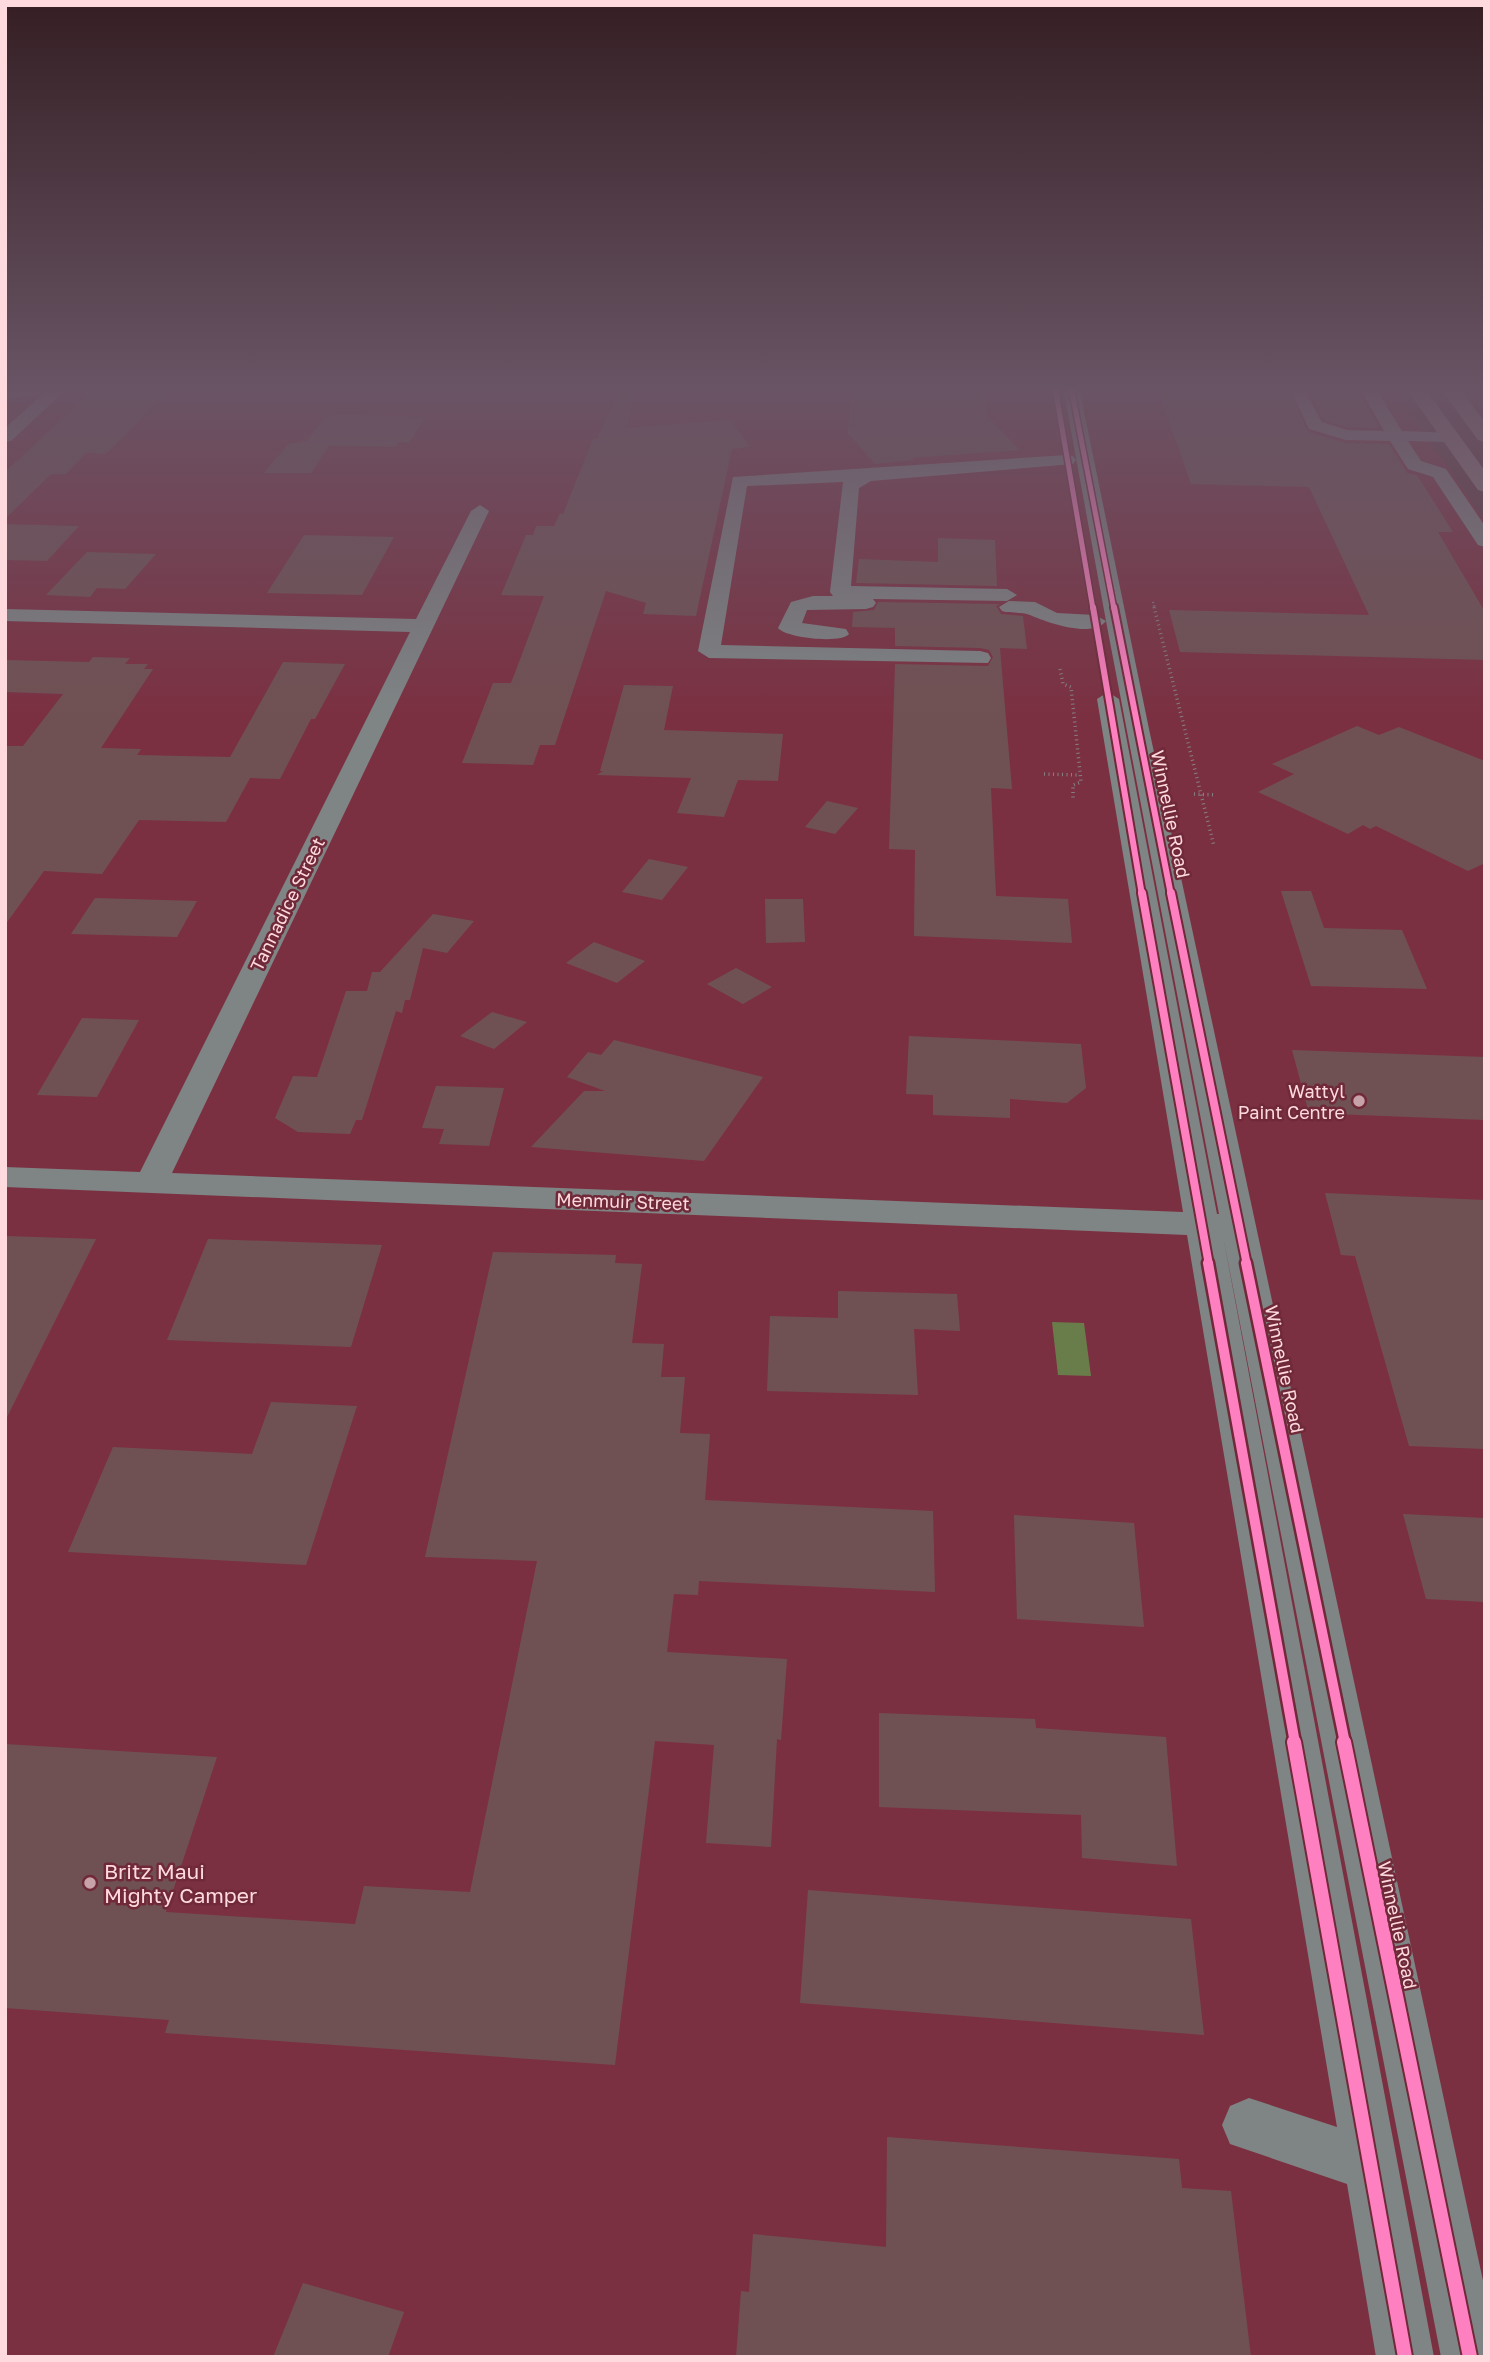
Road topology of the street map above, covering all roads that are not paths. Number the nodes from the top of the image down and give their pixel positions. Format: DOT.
graph roads {
  1 [pos="736,497"];
  2 [pos="849,497"];
  3 [pos="1073,497"];
  4 [pos="1092,497"];
  5 [pos="1456,497"];
  6 [pos="480,511"];
  7 [pos="1485,541"];
  8 [pos="980,606"];
  9 [pos="1093,611"];
  10 [pos="5,615"];
  11 [pos="423,626"];
  12 [pos="906,637"];
  13 [pos="980,658"];
  14 [pos="5,1177"];
  15 [pos="151,1183"];
  16 [pos="1202,1224"];
  17 [pos="1240,1226"];
  18 [pos="1249,2125"];
  19 [pos="1370,2165"];
  20 [pos="1405,2357"];
  21 [pos="1470,2357"];
  1 -- 13 [label="street"];
  2 -- 9 [label="street"];
  3 -- 9 [label="street"];
  4 -- 17 [label="street, Winnellie Road"];
  5 -- 7 [label="street"];
  6 -- 11 [label="street, Tannadice Street"];
  8 -- 12 [label="street"];
  9 -- 16 [label="street"];
  10 -- 11 [label="street"];
  11 -- 15 [label="street, Tannadice Street"];
  14 -- 15 [label="street, Menmuir Street"];
  15 -- 16 [label="street, Menmuir Street"];
  16 -- 17 [label="street, Menmuir Street"];
  16 -- 19 [label="street"];
  17 -- 21 [label="street, Winnellie Road"];
  18 -- 19 [label="street"];
  19 -- 20 [label="street"];
}
